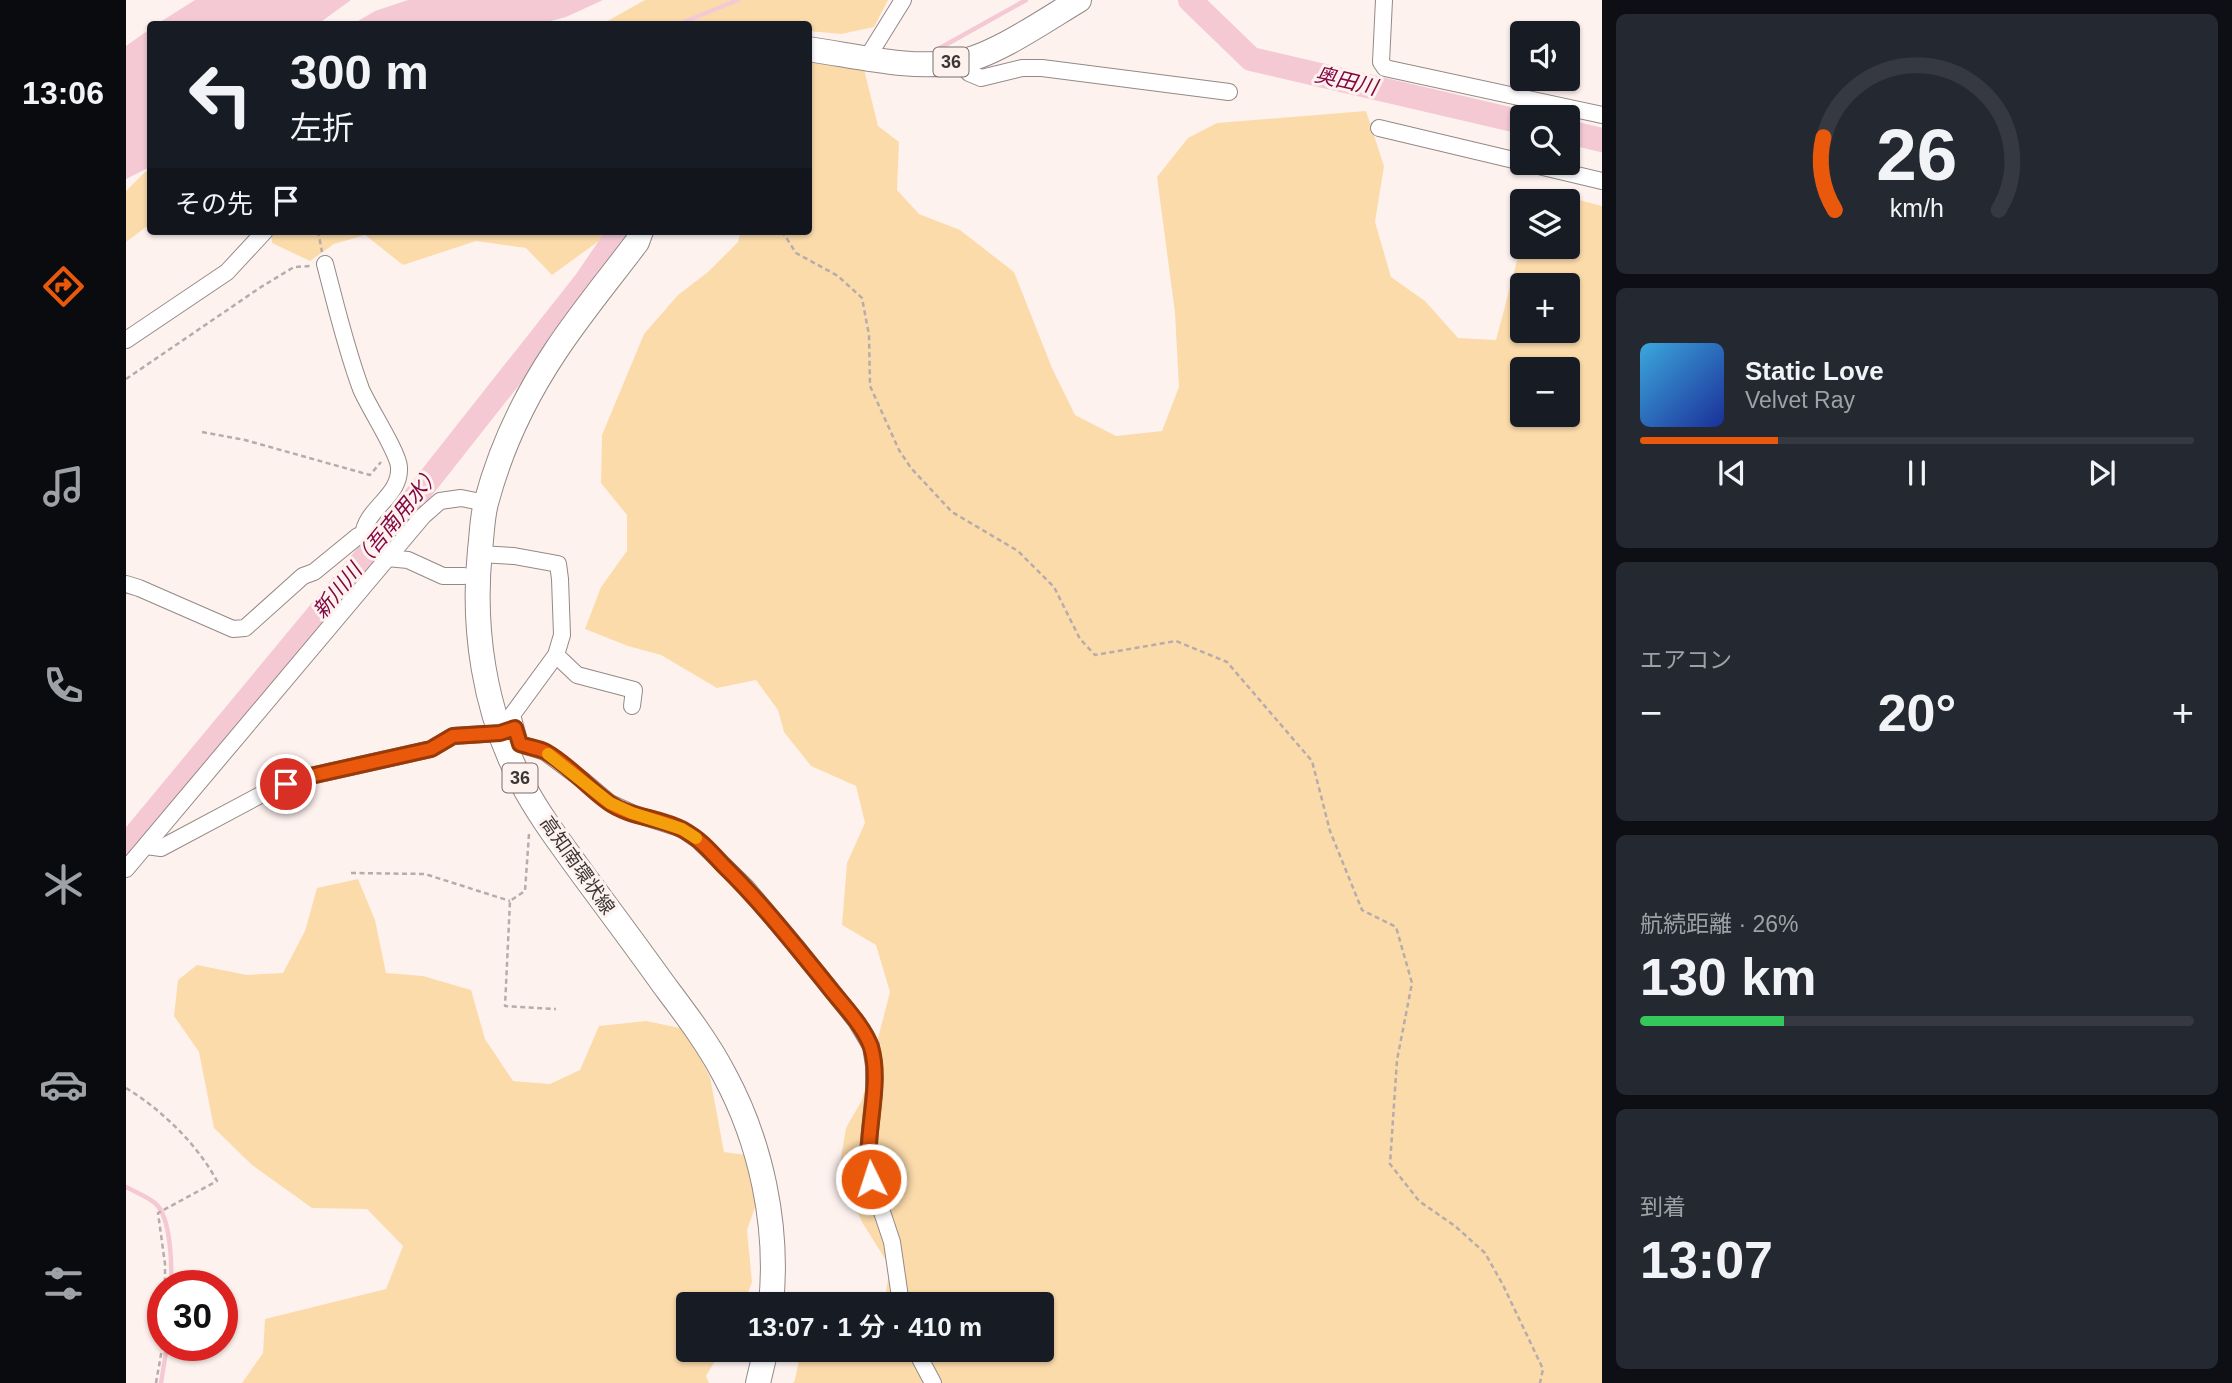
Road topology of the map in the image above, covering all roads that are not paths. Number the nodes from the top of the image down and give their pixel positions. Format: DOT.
graph roads {
  1 [pos="903,0"];
  2 [pos="1079,0"];
  3 [pos="1384,0"];
  4 [pos="812,50"];
  5 [pos="867,58"];
  6 [pos="960,62"];
  7 [pos="1229,92"];
  8 [pos="1602,115"];
  9 [pos="1379,128"];
  10 [pos="1510,159"];
  11 [pos="1577,175"];
  12 [pos="1602,181"];
  13 [pos="261,235"];
  14 [pos="640,235"];
  15 [pos="325,264"];
  16 [pos="126,340"];
  17 [pos="486,503"];
  18 [pos="375,546"];
  19 [pos="479,554"];
  20 [pos="464,576"];
  21 [pos="126,584"];
  22 [pos="556,655"];
  23 [pos="632,706"];
  24 [pos="508,730"];
  25 [pos="146,846"];
  26 [pos="126,869"];
  27 [pos="771,1292"];
  28 [pos="899,1292"];
  29 [pos="763,1362"];
  30 [pos="922,1362"];
  31 [pos="758,1383"];
  32 [pos="933,1383"];
  1 -- 5 [label="street"];
  2 -- 6 [label="main road, 36"];
  3 -- 8 [label="street"];
  4 -- 5 [label="main road, 36"];
  5 -- 6 [label="main road, 36"];
  6 -- 7 [label="street"];
  9 -- 10 [label="street"];
  11 -- 12 [label="street"];
  13 -- 16 [label="street"];
  14 -- 17 [label="main road, 高知南環状線 / 36"];
  15 -- 18 [label="street"];
  17 -- 18 [label="street"];
  17 -- 19 [label="main road, 高知南環状線 / 36"];
  18 -- 20 [label="street"];
  18 -- 21 [label="street"];
  18 -- 25 [label="street"];
  19 -- 22 [label="street"];
  19 -- 24 [label="main road, 高知南環状線 / 36"];
  22 -- 23 [label="street"];
  22 -- 24 [label="street"];
  24 -- 25 [label="street"];
  24 -- 27 [label="main road, 高知南環状線 / 36"];
  24 -- 28 [label="street"];
  25 -- 26 [label="street"];
  29 -- 31 [label="main road"];
  30 -- 32 [label="street"];
}
